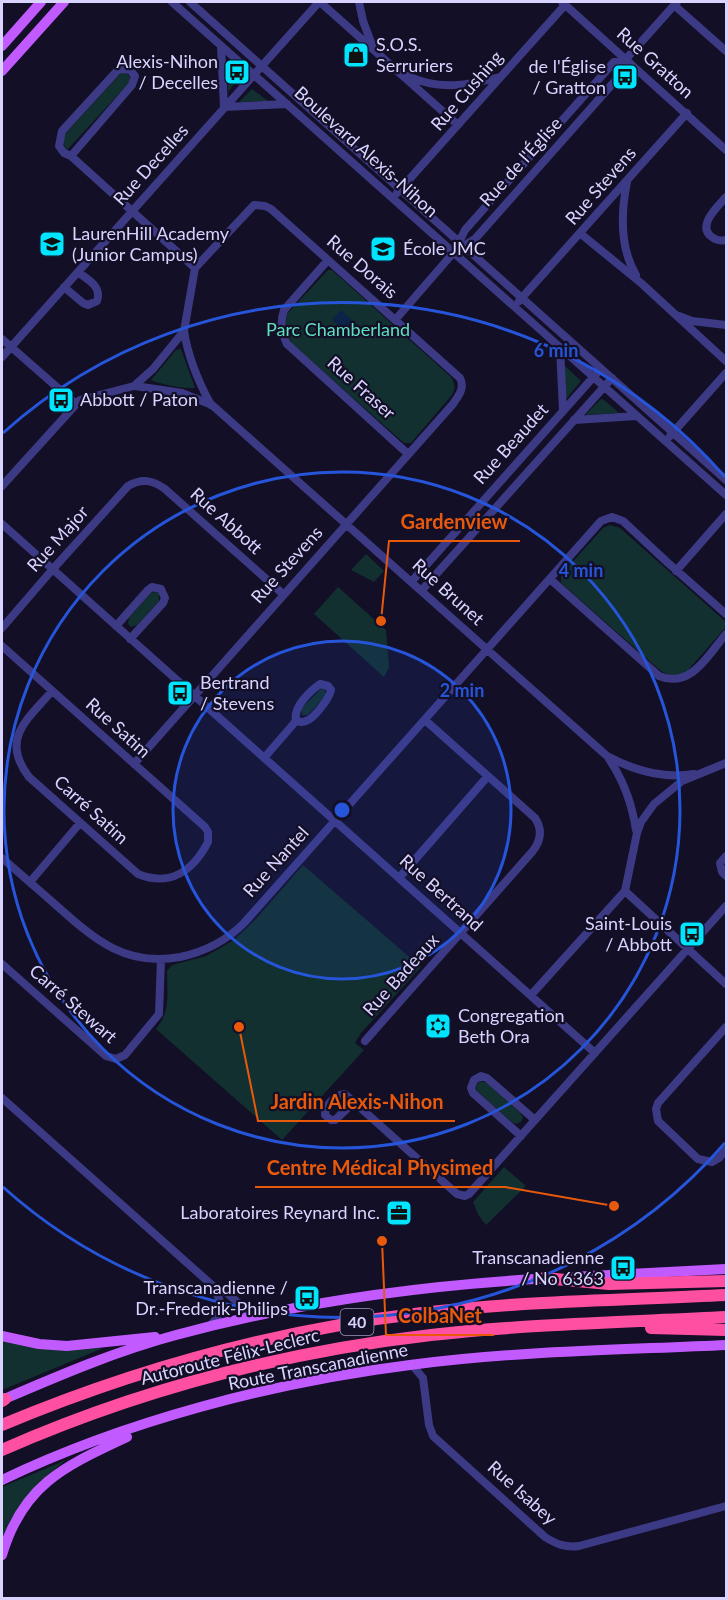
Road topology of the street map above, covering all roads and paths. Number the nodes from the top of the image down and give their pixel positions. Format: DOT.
graph roads {
  1 [pos="41,2"];
  2 [pos="64,2"];
  3 [pos="172,2"];
  4 [pos="190,2"];
  5 [pos="320,2"];
  6 [pos="359,2"];
  7 [pos="563,3"];
  8 [pos="676,3"];
  9 [pos="2,46"];
  10 [pos="221,46"];
  11 [pos="375,51"];
  12 [pos="726,51"];
  13 [pos="626,59"];
  14 [pos="261,65"];
  15 [pos="2,71"];
  16 [pos="402,73"];
  17 [pos="253,74"];
  18 [pos="500,77"];
  19 [pos="287,104"];
  20 [pos="224,107"];
  21 [pos="687,113"];
  22 [pos="458,126"];
  23 [pos="726,150"];
  24 [pos="71,156"];
  25 [pos="627,181"];
  26 [pos="400,190"];
  27 [pos="726,197"];
  28 [pos="393,198"];
  29 [pos="132,211"];
  30 [pos="581,234"];
  31 [pos="726,240"];
  32 [pos="461,244"];
  33 [pos="454,252"];
  34 [pos="328,260"];
  35 [pos="195,268"];
  36 [pos="78,272"];
  37 [pos="641,283"];
  38 [pos="64,287"];
  39 [pos="522,298"];
  40 [pos="515,306"];
  41 [pos="676,315"];
  42 [pos="396,319"];
  43 [pos="726,325"];
  44 [pos="184,331"];
  45 [pos="2,339"];
  46 [pos="11,347"];
  47 [pos="560,347"];
  48 [pos="2,357"];
  49 [pos="726,361"];
  50 [pos="601,368"];
  51 [pos="726,373"];
  52 [pos="593,377"];
  53 [pos="612,378"];
  54 [pos="134,386"];
  55 [pos="462,386"];
  56 [pos="604,386"];
  57 [pos="75,403"];
  58 [pos="212,405"];
  59 [pos="563,411"];
  60 [pos="637,416"];
  61 [pos="574,420"];
  62 [pos="673,432"];
  63 [pos="666,441"];
  64 [pos="408,453"];
  65 [pos="144,480"];
  66 [pos="726,480"];
  67 [pos="2,486"];
  68 [pos="726,495"];
  69 [pos="726,514"];
  70 [pos="2,524"];
  71 [pos="346,524"];
  72 [pos="52,570"];
  73 [pos="676,571"];
  74 [pos="550,579"];
  75 [pos="412,581"];
  76 [pos="422,590"];
  77 [pos="283,594"];
  78 [pos="726,615"];
  79 [pos="116,626"];
  80 [pos="2,628"];
  81 [pos="726,634"];
  82 [pos="130,639"];
  83 [pos="2,646"];
  84 [pos="488,650"];
  85 [pos="52,691"];
  86 [pos="194,696"];
  87 [pos="425,720"];
  88 [pos="296,721"];
  89 [pos="607,756"];
  90 [pos="264,758"];
  91 [pos="726,763"];
  92 [pos="134,764"];
  93 [pos="694,774"];
  94 [pos="488,777"];
  95 [pos="334,821"];
  96 [pos="80,823"];
  97 [pos="637,833"];
  98 [pos="209,837"];
  99 [pos="726,856"];
  100 [pos="2,858"];
  101 [pos="726,876"];
  102 [pos="399,878"];
  103 [pos="30,882"];
  104 [pos="625,891"];
  105 [pos="726,906"];
  106 [pos="461,933"];
  107 [pos="687,949"];
  108 [pos="161,959"];
  109 [pos="2,964"];
  110 [pos="726,984"];
  111 [pos="531,995"];
  112 [pos="726,1027"];
  113 [pos="365,1041"];
  114 [pos="595,1053"];
  115 [pos="2,1098"];
  116 [pos="354,1102"];
  117 [pos="535,1120"];
  118 [pos="521,1136"];
  119 [pos="726,1150"];
  120 [pos="726,1269"];
  121 [pos="544,1278"];
  122 [pos="726,1281"];
  123 [pos="213,1286"];
  124 [pos="726,1295"];
  125 [pos="253,1316"];
  126 [pos="726,1317"];
  127 [pos="210,1326"];
  128 [pos="560,1326"];
  129 [pos="726,1330"];
  130 [pos="2,1336"];
  131 [pos="173,1336"];
  132 [pos="726,1345"];
  133 [pos="432,1362"];
  134 [pos="412,1365"];
  135 [pos="423,1378"];
  136 [pos="3,1400"];
  137 [pos="171,1417"];
  138 [pos="2,1425"];
  139 [pos="2,1450"];
  140 [pos="2,1480"];
  141 [pos="726,1506"];
  142 [pos="2,1555"];
  1 -- 9 [label="main road"];
  2 -- 15 [label="main road"];
  3 -- 10 [label="street, Boulevard Alexis-Nihon"];
  4 -- 14 [label="street, Boulevard Alexis-Nihon"];
  5 -- 11 [label="street"];
  5 -- 14 [label="street, Rue Decelles"];
  6 -- 11 [label="street"];
  7 -- 13 [label="street, Rue Gratton"];
  7 -- 18 [label="street, Rue Cushing"];
  8 -- 12 [label="street"];
  8 -- 13 [label="street, Rue de l'Église"];
  10 -- 17 [label="street, Boulevard Alexis-Nihon"];
  10 -- 20 [label="street"];
  11 -- 16 [label="street"];
  13 -- 21 [label="street, Rue Gratton"];
  13 -- 32 [label="street, Rue de l'Église"];
  13 -- 32 [label="street, Rue de l'Église"];
  14 -- 17 [label="street, Rue Decelles"];
  14 -- 26 [label="street, Boulevard Alexis-Nihon"];
  16 -- 18 [label="street"];
  16 -- 22 [label="street"];
  17 -- 19 [label="street, Boulevard Alexis-Nihon"];
  17 -- 20 [label="street, Rue Decelles"];
  18 -- 22 [label="street, Rue Cushing"];
  19 -- 20 [label="street"];
  19 -- 28 [label="street, Boulevard Alexis-Nihon"];
  20 -- 29 [label="street, Rue Decelles"];
  21 -- 23 [label="street, Rue Gratton"];
  21 -- 25 [label="street, Rue Stevens"];
  22 -- 26 [label="street, Rue Cushing"];
  24 -- 24 [label="street"];
  24 -- 29 [label="street"];
  25 -- 30 [label="street, Rue Stevens"];
  25 -- 37 [label="street"];
  26 -- 28 [label="street, Rue Cushing"];
  26 -- 32 [label="street, Boulevard Alexis-Nihon"];
  27 -- 31 [label="street"];
  28 -- 33 [label="street, Boulevard Alexis-Nihon"];
  29 -- 35 [label="street"];
  29 -- 36 [label="street, Rue Decelles"];
  30 -- 37 [label="street"];
  30 -- 39 [label="street, Rue Stevens"];
  32 -- 33 [label="street, Rue de l'Église"];
  32 -- 39 [label="street, Boulevard Alexis-Nihon"];
  33 -- 40 [label="street, Boulevard Alexis-Nihon"];
  33 -- 42 [label="street, Rue de l'Église"];
  34 -- 35 [label="street, Rue Dorais"];
  34 -- 42 [label="street, Rue Dorais"];
  34 -- 64 [label="street, Rue Fraser"];
  35 -- 44 [label="street"];
  36 -- 38 [label="street, Rue Decelles"];
  36 -- 38 [label="street"];
  37 -- 41 [label="street"];
  38 -- 46 [label="street, Rue Decelles"];
  39 -- 40 [label="street, Rue Stevens"];
  39 -- 50 [label="street, Boulevard Alexis-Nihon"];
  40 -- 47 [label="street, Boulevard Alexis-Nihon"];
  41 -- 43 [label="street"];
  41 -- 49 [label="street"];
  42 -- 55 [label="street, Rue Dorais"];
  44 -- 54 [label="street"];
  44 -- 58 [label="street, Rue Brunet"];
  45 -- 46 [label="street"];
  46 -- 48 [label="street, Rue Decelles"];
  46 -- 57 [label="street"];
  47 -- 52 [label="street, Boulevard Alexis-Nihon"];
  47 -- 59 [label="street, Rue Beaudet"];
  50 -- 52 [label="street, Rue Beaudet"];
  50 -- 53 [label="street, Boulevard Alexis-Nihon"];
  51 -- 62 [label="street"];
  52 -- 56 [label="street, Boulevard Alexis-Nihon"];
  52 -- 59 [label="street, Rue Beaudet"];
  53 -- 56 [label="street, Rue Beaudet"];
  53 -- 62 [label="street, Boulevard Alexis-Nihon"];
  54 -- 57 [label="street"];
  54 -- 58 [label="street, Rue Brunet"];
  55 -- 64 [label="street, Rue Stevens"];
  56 -- 60 [label="street, Boulevard Alexis-Nihon"];
  56 -- 61 [label="street, Rue Beaudet"];
  57 -- 67 [label="street"];
  58 -- 71 [label="street, Rue Brunet"];
  59 -- 75 [label="street, Rue Beaudet"];
  60 -- 61 [label="street, Rue Beaudet"];
  60 -- 63 [label="street, Boulevard Alexis-Nihon"];
  61 -- 76 [label="street, Rue Beaudet"];
  62 -- 63 [label="street"];
  62 -- 66 [label="street, Boulevard Alexis-Nihon"];
  63 -- 68 [label="street, Boulevard Alexis-Nihon"];
  64 -- 71 [label="street, Rue Stevens"];
  65 -- 72 [label="street, Rue Major"];
  65 -- 77 [label="street, Rue Abbott"];
  69 -- 73 [label="street"];
  70 -- 72 [label="street, Rue Bertrand"];
  71 -- 75 [label="street, Rue Brunet"];
  71 -- 77 [label="street, Rue Stevens"];
  72 -- 79 [label="street, Rue Bertrand"];
  72 -- 80 [label="street, Rue Major"];
  73 -- 74 [label="street, Rue Nantel"];
  73 -- 78 [label="street"];
  74 -- 81 [label="street"];
  74 -- 84 [label="street, Rue Nantel"];
  75 -- 76 [label="street, Rue Brunet"];
  76 -- 84 [label="street, Rue Brunet"];
  77 -- 86 [label="street, Rue Stevens"];
  79 -- 82 [label="street, Rue Bertrand"];
  79 -- 82 [label="street"];
  82 -- 86 [label="street, Rue Bertrand"];
  83 -- 85 [label="street, Rue Satim"];
  84 -- 87 [label="street, Rue Nantel"];
  84 -- 89 [label="street, Rue Brunet"];
  85 -- 92 [label="street, Rue Satim"];
  85 -- 96 [label="street, Carré Satim"];
  86 -- 90 [label="street, Rue Bertrand"];
  86 -- 92 [label="street, Rue Stevens"];
  87 -- 94 [label="street"];
  87 -- 95 [label="street, Rue Nantel"];
  88 -- 88 [label="street"];
  88 -- 90 [label="street"];
  89 -- 93 [label="street, Rue Brunet"];
  89 -- 97 [label="street, Rue Brunet"];
  90 -- 95 [label="street, Rue Bertrand"];
  91 -- 93 [label="street"];
  92 -- 98 [label="street, Rue Satim"];
  93 -- 97 [label="street"];
  94 -- 102 [label="street"];
  94 -- 106 [label="street, Rue Badeaux"];
  95 -- 102 [label="street, Rue Bertrand"];
  95 -- 108 [label="street, Rue Nantel"];
  96 -- 98 [label="street, Carré Satim"];
  96 -- 103 [label="street"];
  97 -- 104 [label="street"];
  99 -- 101 [label="street"];
  100 -- 103 [label="street"];
  102 -- 106 [label="street, Rue Bertrand"];
  103 -- 108 [label="street, Rue Nantel"];
  104 -- 107 [label="street"];
  104 -- 111 [label="street"];
  105 -- 107 [label="street"];
  106 -- 111 [label="street, Rue Bertrand"];
  106 -- 113 [label="street, Rue Badeaux"];
  107 -- 110 [label="street"];
  107 -- 114 [label="street"];
  108 -- 109 [label="street, Carré Stewart"];
  111 -- 114 [label="street, Rue Bertrand"];
  112 -- 119 [label="street"];
  114 -- 117 [label="street"];
  115 -- 123 [label="street"];
  116 -- 118 [label="street"];
  117 -- 118 [label="street"];
  117 -- 118 [label="street"];
  120 -- 121 [label="main road"];
  121 -- 122 [label="highway"];
  121 -- 125 [label="main road"];
  123 -- 125 [label="street"];
  123 -- 127 [label="street"];
  124 -- 138 [label="highway, Autoroute Félix-Leclerc / 40"];
  125 -- 127 [label="main road"];
  126 -- 128 [label="highway, Autoroute Félix-Leclerc / 40"];
  127 -- 131 [label="main road"];
  128 -- 129 [label="highway"];
  128 -- 139 [label="highway, Autoroute Félix-Leclerc / 40"];
  130 -- 131 [label="main road"];
  131 -- 136 [label="main road"];
  132 -- 133 [label="main road, Route Transcanadienne"];
  133 -- 134 [label="main road, Route Transcanadienne"];
  133 -- 135 [label="street"];
  134 -- 135 [label="street"];
  134 -- 137 [label="main road, Route Transcanadienne"];
  135 -- 141 [label="street, Rue Isabey"];
  137 -- 140 [label="main road, Route Transcanadienne"];
  137 -- 142 [label="main road"];
}
